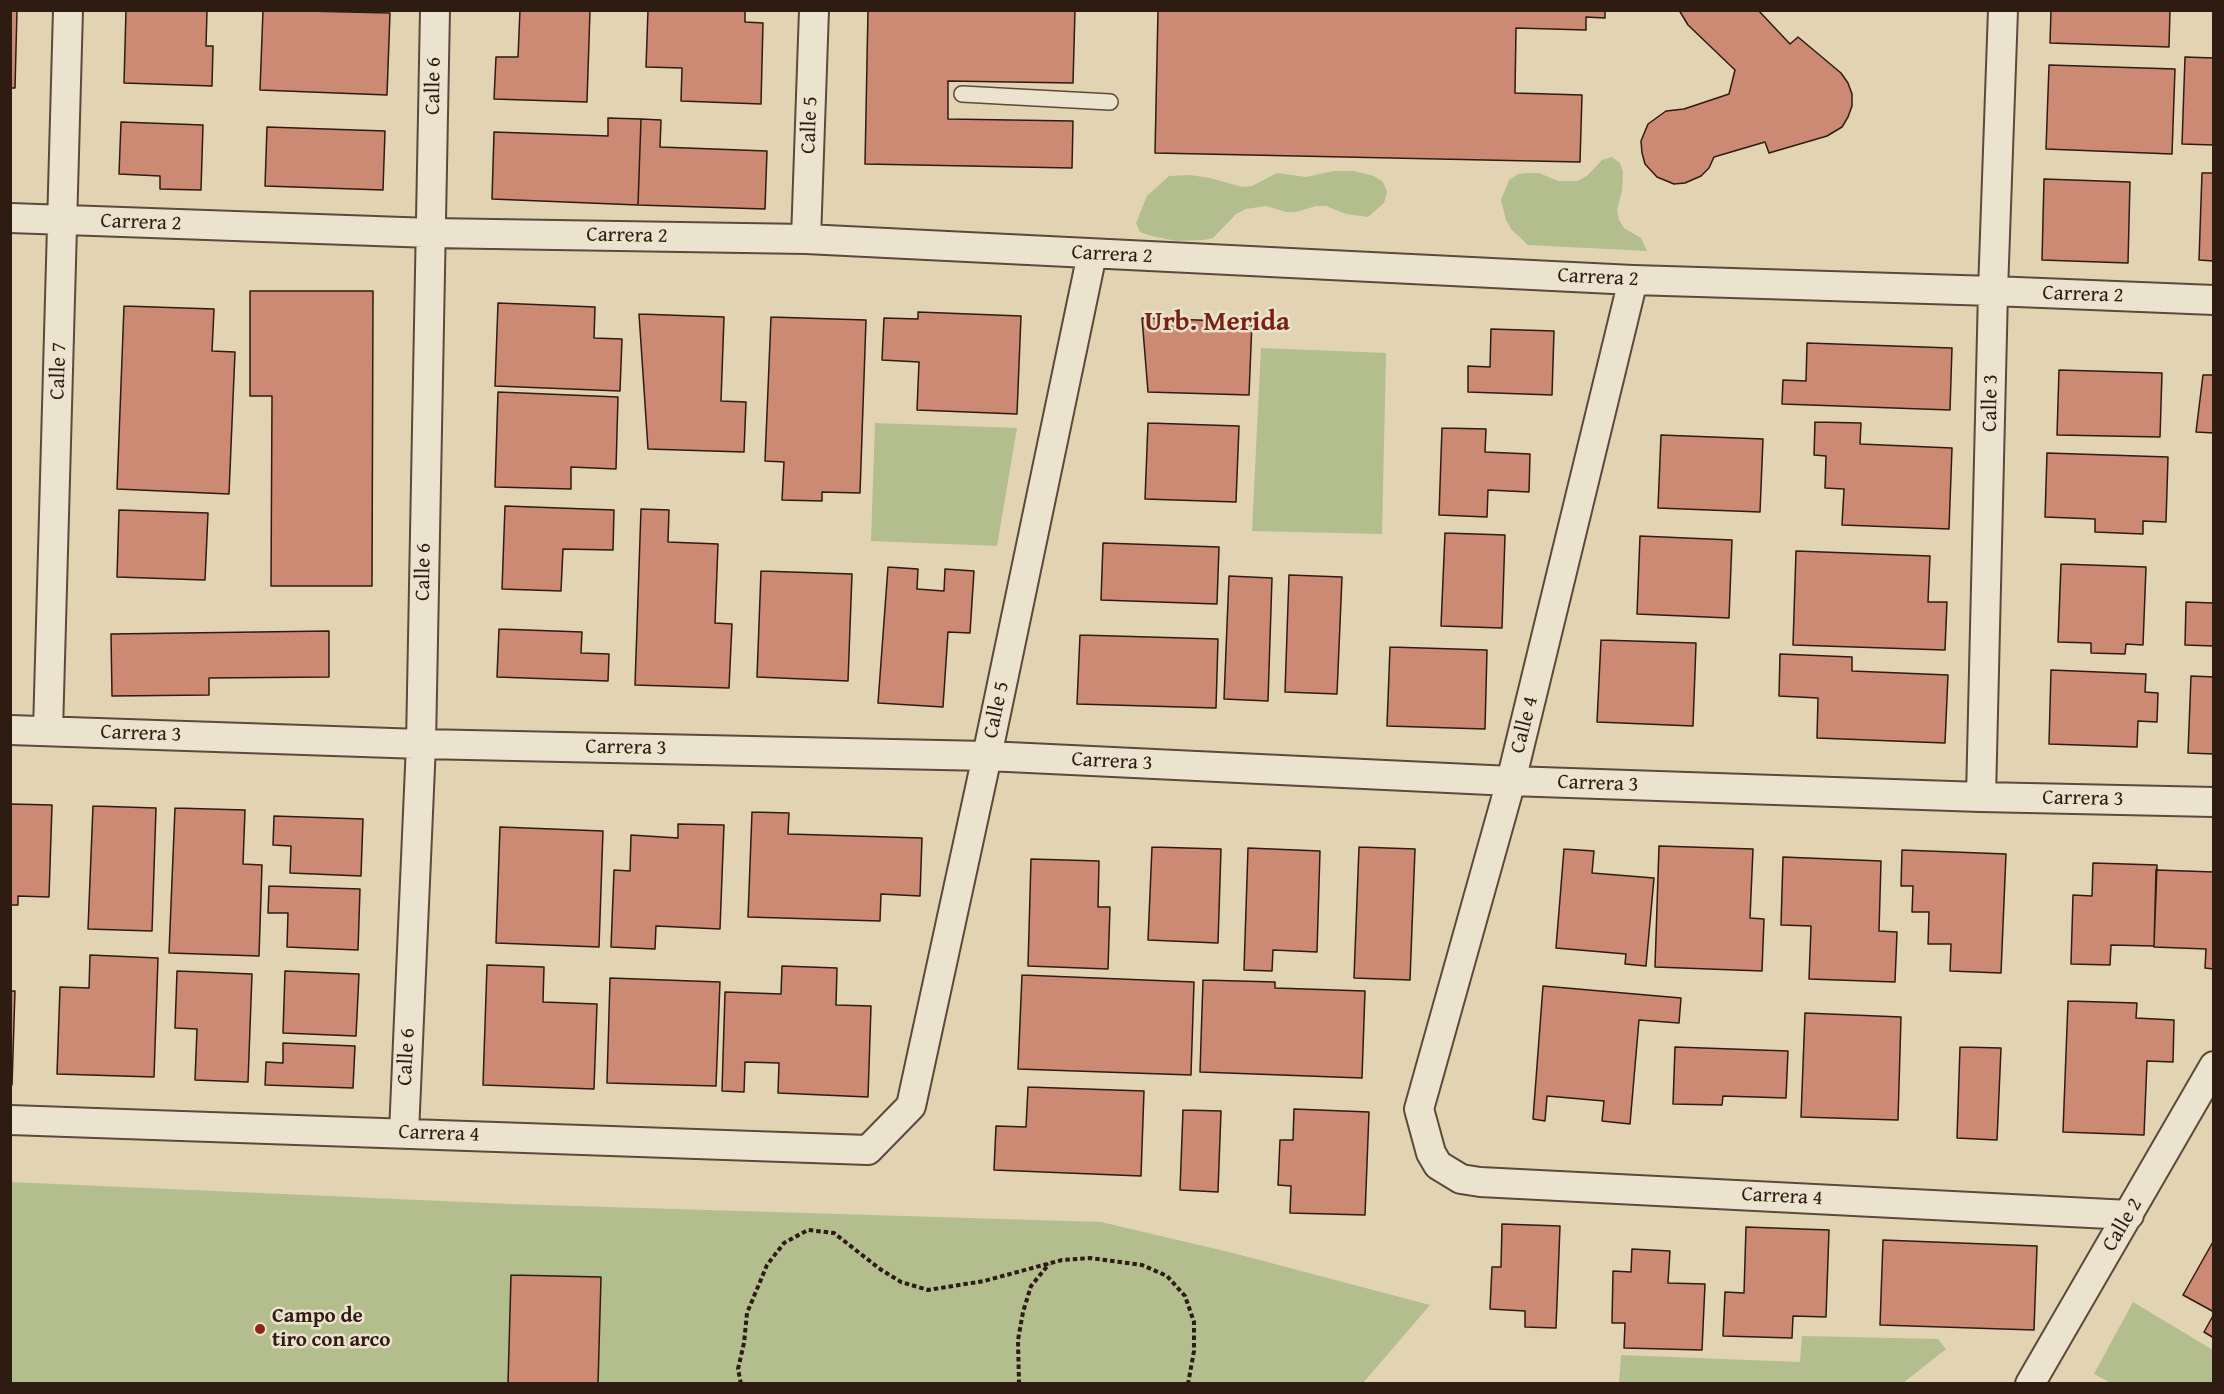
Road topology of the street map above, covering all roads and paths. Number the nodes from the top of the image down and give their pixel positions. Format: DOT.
graph roads {
  1 [pos="68,10"];
  2 [pos="435,10"];
  3 [pos="814,10"];
  4 [pos="2003,10"];
  5 [pos="962,94"];
  6 [pos="1110,102"];
  7 [pos="10,218"];
  8 [pos="64,220"];
  9 [pos="431,233"];
  10 [pos="806,239"];
  11 [pos="1092,254"];
  12 [pos="1633,280"];
  13 [pos="1994,291"];
  14 [pos="2214,300"];
  15 [pos="10,730"];
  16 [pos="48,731"];
  17 [pos="421,744"];
  18 [pos="987,756"];
  19 [pos="1511,781"];
  20 [pos="1981,796"];
  21 [pos="2214,802"];
  22 [pos="2214,1066"];
  23 [pos="10,1120"];
  24 [pos="404,1133"];
  25 [pos="868,1150"];
  26 [pos="1438,1165"];
  27 [pos="2129,1215"];
  28 [pos="1050,1263"];
  29 [pos="741,1383"];
  30 [pos="1019,1383"];
  31 [pos="1188,1383"];
  32 [pos="2030,1383"];
  1 -- 8 [label="street, Calle 7"];
  2 -- 9 [label="street, Calle 6"];
  3 -- 10 [label="street, Calle 5"];
  4 -- 13 [label="street, Calle 3"];
  5 -- 6 [label="lane"];
  7 -- 8 [label="street, Carrera 2"];
  8 -- 9 [label="street, Carrera 2"];
  8 -- 16 [label="street, Calle 7"];
  9 -- 10 [label="street, Carrera 2"];
  9 -- 17 [label="street, Calle 6"];
  10 -- 11 [label="street, Carrera 2"];
  11 -- 12 [label="street, Carrera 2"];
  11 -- 18 [label="street, Calle 5"];
  12 -- 13 [label="street, Carrera 2"];
  12 -- 19 [label="street, Calle 4"];
  13 -- 14 [label="street, Carrera 2"];
  13 -- 20 [label="street, Calle 3"];
  15 -- 16 [label="street, Carrera 3"];
  16 -- 17 [label="street, Carrera 3"];
  17 -- 18 [label="street, Carrera 3"];
  17 -- 24 [label="street, Calle 6"];
  18 -- 19 [label="street, Carrera 3"];
  18 -- 25 [label="street, Calle 5"];
  19 -- 20 [label="street, Carrera 3"];
  19 -- 26 [label="street, Calle 4"];
  20 -- 21 [label="street, Carrera 3"];
  22 -- 27 [label="street, Calle 2"];
  23 -- 24 [label="street, Carrera 4"];
  24 -- 25 [label="street, Carrera 4"];
  26 -- 27 [label="street, Carrera 4"];
  27 -- 32 [label="street, Calle 2"];
  28 -- 29 [label="path"];
  28 -- 30 [label="path"];
  28 -- 31 [label="path"];
}
